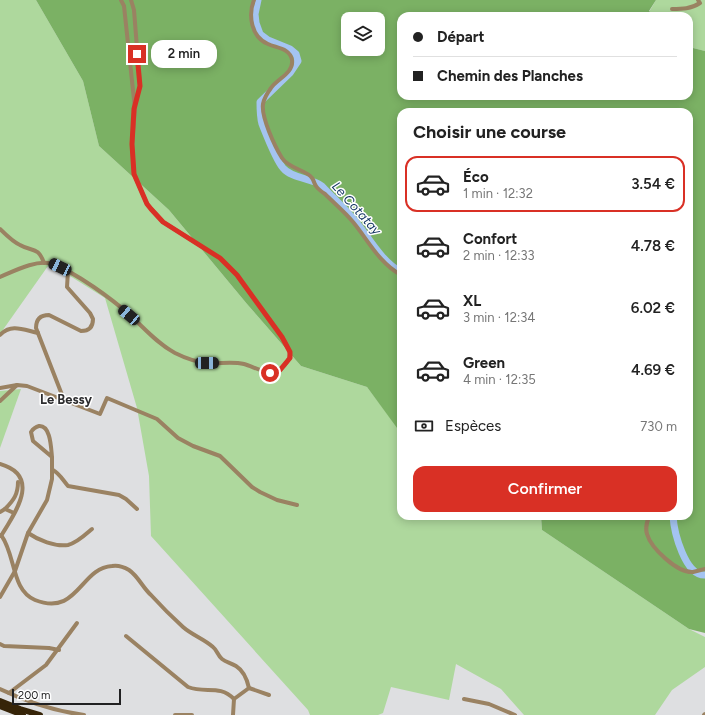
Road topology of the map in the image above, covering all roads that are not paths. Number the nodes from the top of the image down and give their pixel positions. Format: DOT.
graph roads {
  1 [pos="121,0"];
  2 [pos="131,0"];
  3 [pos="254,0"];
  4 [pos="698,0"];
  5 [pos="672,9"];
  6 [pos="134,109"];
  7 [pos="0,230"];
  8 [pos="44,263"];
  9 [pos="68,271"];
  10 [pos="397,273"];
  11 [pos="0,277"];
  12 [pos="38,333"];
  13 [pos="0,335"];
  14 [pos="17,385"];
  15 [pos="0,388"];
  16 [pos="64,400"];
  17 [pos="0,401"];
  18 [pos="52,458"];
  19 [pos="0,464"];
  20 [pos="53,470"];
  21 [pos="18,482"];
  22 [pos="297,505"];
  23 [pos="137,509"];
  24 [pos="3,510"];
  25 [pos="14,514"];
  26 [pos="647,520"];
  27 [pos="92,529"];
  28 [pos="28,533"];
  29 [pos="1,536"];
  30 [pos="705,569"];
  31 [pos="15,571"];
  32 [pos="0,597"];
  33 [pos="77,623"];
  34 [pos="126,636"];
  35 [pos="0,644"];
  36 [pos="58,650"];
  37 [pos="249,688"];
  38 [pos="0,689"];
  39 [pos="9,693"];
  40 [pos="269,695"];
  41 [pos="234,699"];
  42 [pos="464,699"];
  43 [pos="0,701"];
  44 [pos="0,706"];
  45 [pos="23,715"];
  46 [pos="40,715"];
  47 [pos="84,715"];
  48 [pos="175,715"];
  49 [pos="192,715"];
  50 [pos="233,715"];
  51 [pos="515,715"];
  1 -- 6 [label="street"];
  2 -- 6 [label="street"];
  3 -- 10 [label="street"];
  4 -- 5 [label="street"];
  6 -- 9 [label="street"];
  7 -- 8 [label="street"];
  8 -- 9 [label="street"];
  8 -- 11 [label="street"];
  9 -- 12 [label="street"];
  12 -- 13 [label="street"];
  12 -- 16 [label="street"];
  14 -- 15 [label="street"];
  14 -- 16 [label="street"];
  14 -- 17 [label="street"];
  16 -- 22 [label="street"];
  18 -- 18 [label="street"];
  18 -- 20 [label="street"];
  19 -- 25 [label="street"];
  20 -- 23 [label="street"];
  20 -- 28 [label="street"];
  21 -- 24 [label="street"];
  24 -- 25 [label="street"];
  25 -- 29 [label="street"];
  26 -- 30 [label="street"];
  27 -- 28 [label="street"];
  28 -- 31 [label="street"];
  29 -- 31 [label="street"];
  31 -- 32 [label="street"];
  31 -- 37 [label="street"];
  33 -- 36 [label="street"];
  34 -- 41 [label="street"];
  35 -- 36 [label="street"];
  36 -- 39 [label="street"];
  37 -- 40 [label="street"];
  37 -- 41 [label="street"];
  38 -- 39 [label="street"];
  39 -- 47 [label="street"];
  41 -- 50 [label="street"];
  42 -- 51 [label="street"];
  43 -- 46 [label="highway"];
  44 -- 45 [label="highway"];
  48 -- 49 [label="street"];
}
